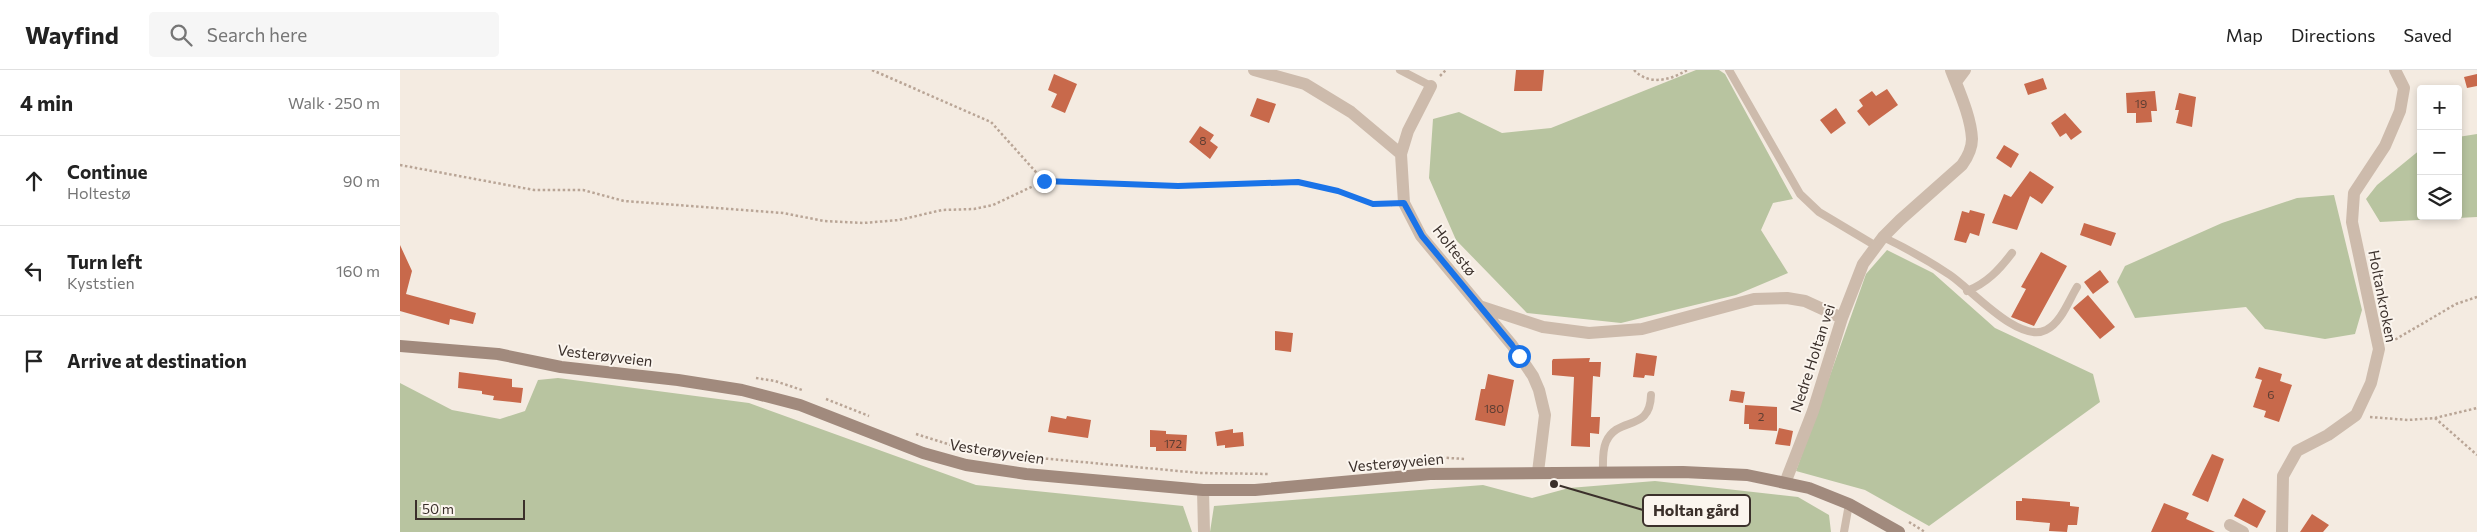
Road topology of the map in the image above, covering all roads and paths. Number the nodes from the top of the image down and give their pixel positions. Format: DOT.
graph roads {
  1 [pos="872,70"];
  2 [pos="1254,70"];
  3 [pos="1400,70"];
  4 [pos="1634,70"];
  5 [pos="1687,70"];
  6 [pos="1729,70"];
  7 [pos="1966,70"];
  8 [pos="2395,70"];
  9 [pos="1954,76"];
  10 [pos="1431,86"];
  11 [pos="1401,154"];
  12 [pos="400,165"];
  13 [pos="1044,181"];
  14 [pos="1404,203"];
  15 [pos="1880,242"];
  16 [pos="2012,254"];
  17 [pos="2077,287"];
  18 [pos="1967,290"];
  19 [pos="2477,297"];
  20 [pos="1479,306"];
  21 [pos="1842,318"];
  22 [pos="400,346"];
  23 [pos="2379,349"];
  24 [pos="747,377"];
  25 [pos="804,391"];
  26 [pos="1651,395"];
  27 [pos="820,397"];
  28 [pos="2477,408"];
  29 [pos="2356,415"];
  30 [pos="869,416"];
  31 [pos="2435,418"];
  32 [pos="912,433"];
  33 [pos="962,448"];
  34 [pos="989,453"];
  35 [pos="2477,455"];
  36 [pos="1470,460"];
  37 [pos="1385,463"];
  38 [pos="1538,472"];
  39 [pos="1274,473"];
  40 [pos="1603,473"];
  41 [pos="1785,483"];
  42 [pos="1203,490"];
  43 [pos="1849,504"];
  44 [pos="1906,520"];
  45 [pos="2230,525"];
  46 [pos="1204,532"];
  47 [pos="1844,532"];
  48 [pos="1899,532"];
  49 [pos="1925,532"];
  50 [pos="2243,532"];
  51 [pos="2282,532"];
  1 -- 13 [label="path"];
  2 -- 11 [label="street"];
  3 -- 10 [label="lane"];
  4 -- 5 [label="path"];
  6 -- 15 [label="lane"];
  7 -- 9 [label="street, Nedre Holtan vei"];
  8 -- 23 [label="street, Holtankroken"];
  9 -- 15 [label="street, Nedre Holtan vei"];
  10 -- 11 [label="street, Holtestø"];
  11 -- 14 [label="street, Holtestø"];
  12 -- 13 [label="path"];
  13 -- 14 [label="path"];
  14 -- 20 [label="street, Holtestø"];
  15 -- 18 [label="lane"];
  15 -- 21 [label="street, Nedre Holtan vei"];
  16 -- 18 [label="lane"];
  17 -- 18 [label="lane"];
  19 -- 23 [label="path"];
  20 -- 21 [label="street"];
  20 -- 38 [label="street, Holtestø"];
  21 -- 41 [label="street, Nedre Holtan vei"];
  22 -- 42 [label="main road, Vesterøyveien"];
  23 -- 29 [label="street, Holtankroken"];
  24 -- 25 [label="path"];
  26 -- 40 [label="lane"];
  27 -- 30 [label="path"];
  28 -- 31 [label="path"];
  29 -- 31 [label="path"];
  29 -- 51 [label="street, Holtankroken"];
  31 -- 35 [label="path"];
  32 -- 33 [label="path"];
  34 -- 39 [label="path"];
  36 -- 37 [label="path"];
  38 -- 40 [label="main road, Vesterøyveien"];
  38 -- 42 [label="main road, Vesterøyveien"];
  40 -- 41 [label="main road, Vesterøyveien"];
  41 -- 43 [label="main road, Vesterøyveien"];
  42 -- 46 [label="street"];
  43 -- 47 [label="lane"];
  43 -- 48 [label="main road, Vesterøyveien"];
  44 -- 49 [label="path"];
  45 -- 50 [label="street"];
}
